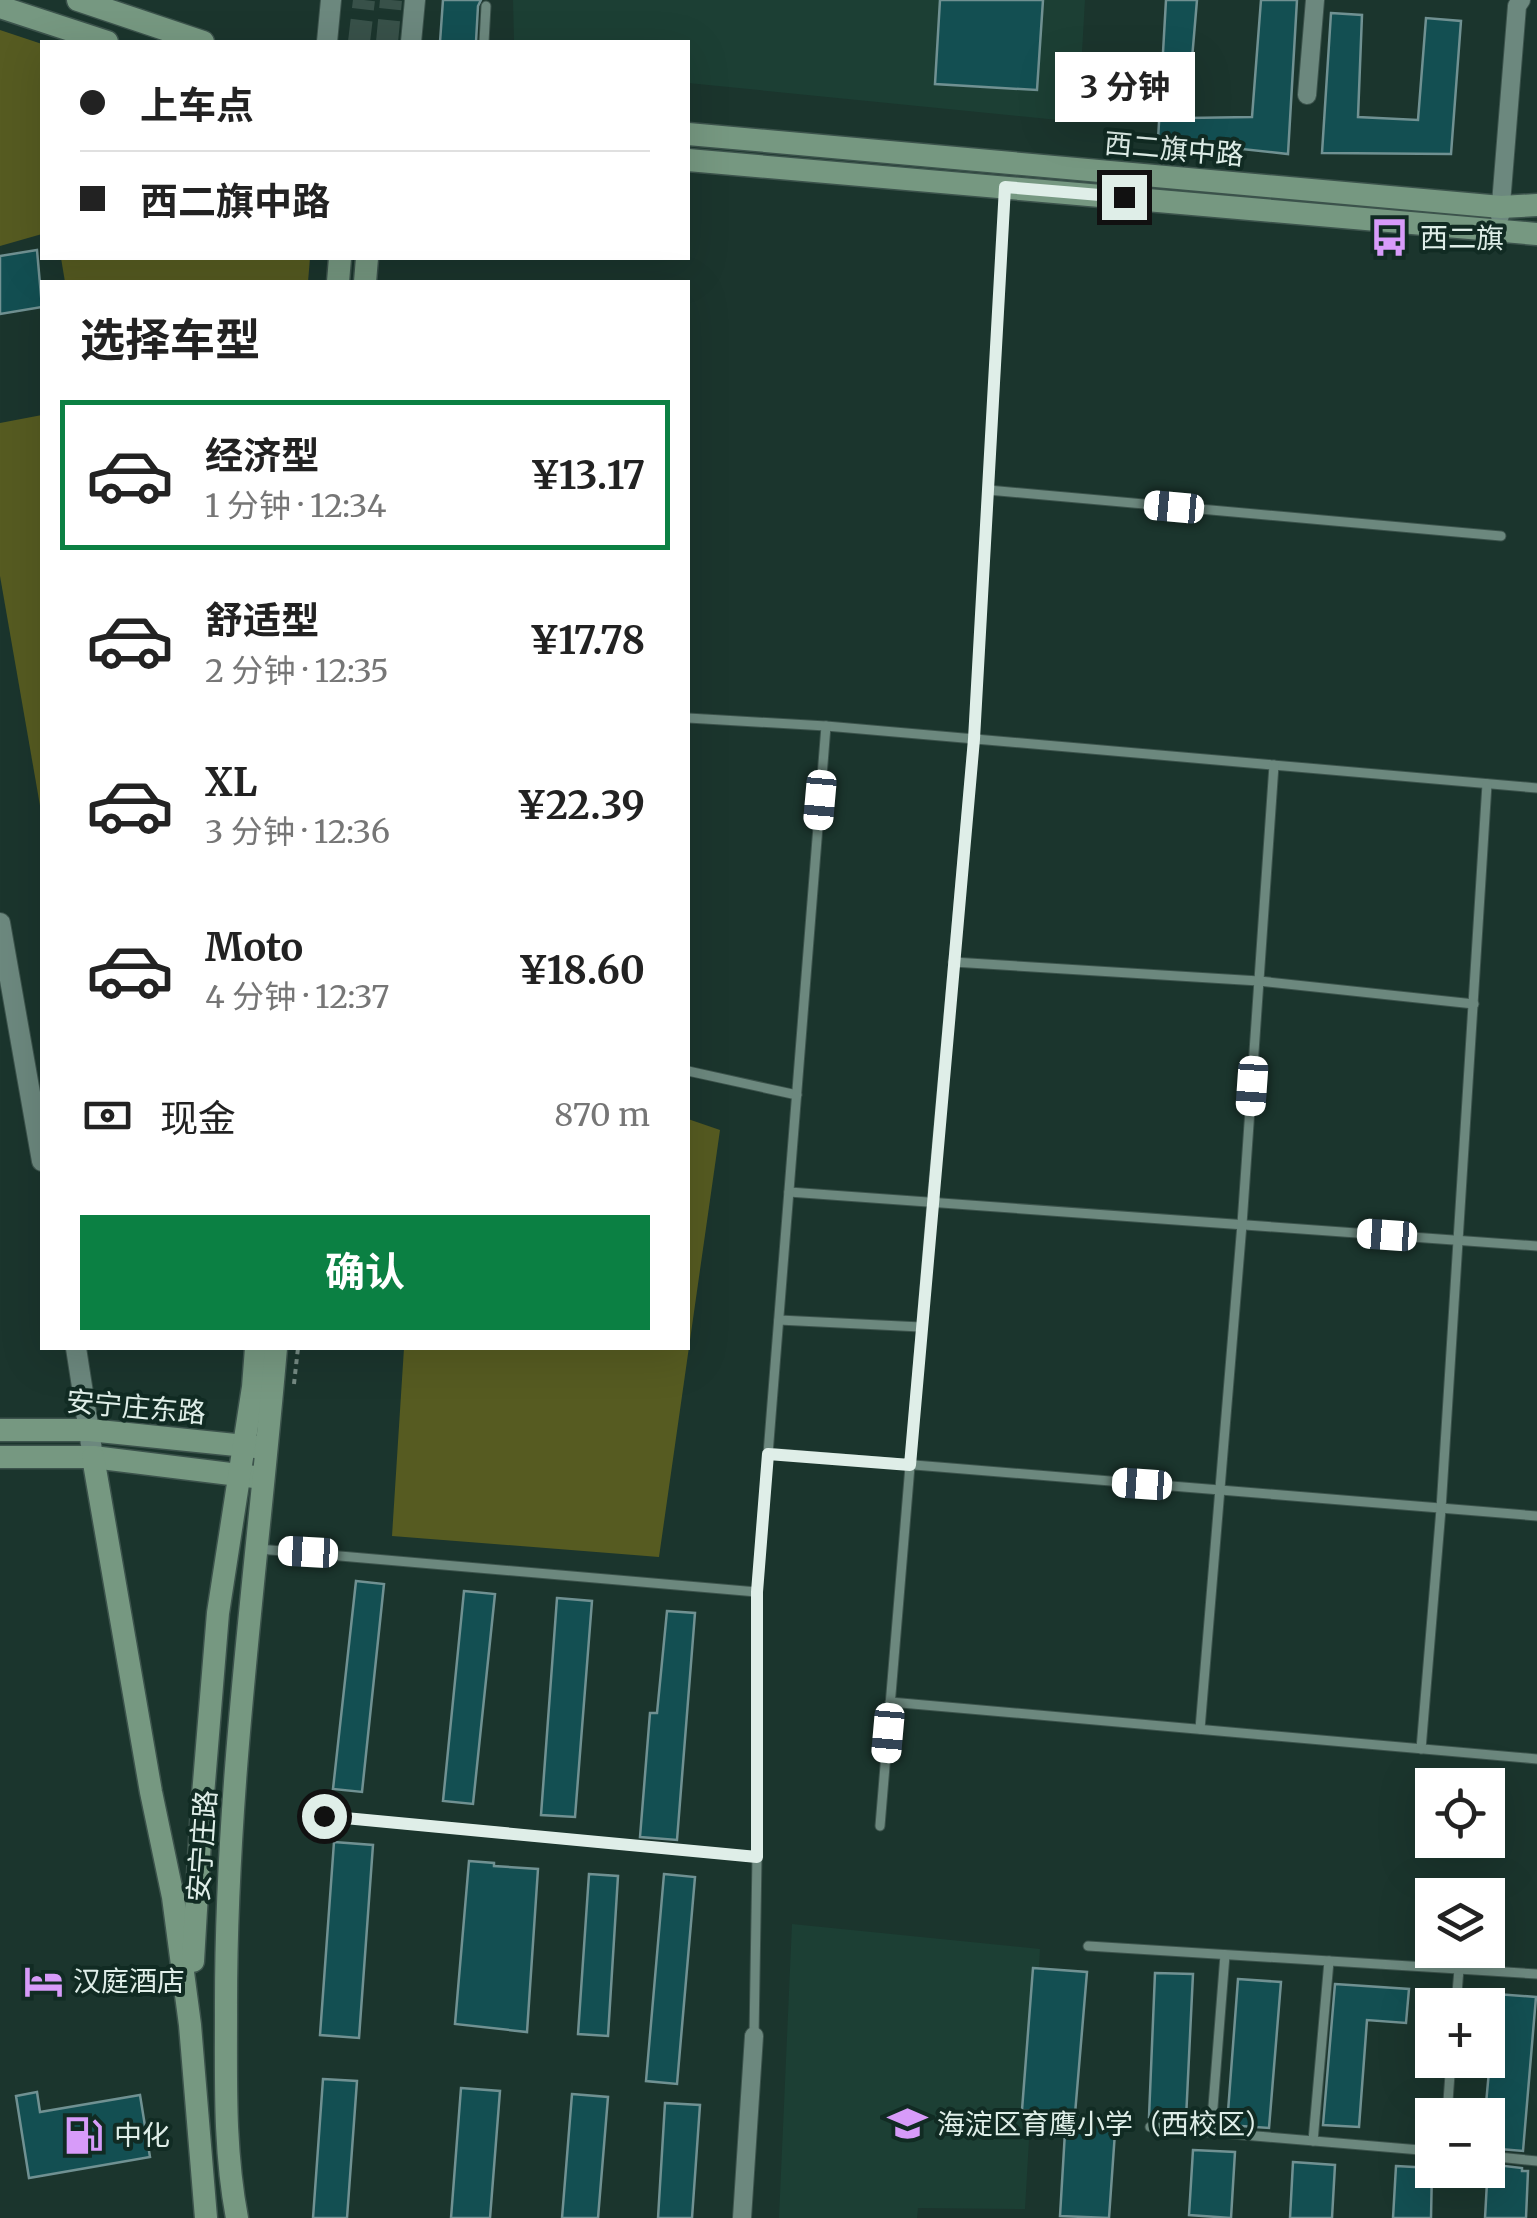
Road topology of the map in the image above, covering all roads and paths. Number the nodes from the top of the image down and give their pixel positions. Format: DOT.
graph roads {
  1 [pos="78,0"];
  2 [pos="331,0"];
  3 [pos="415,0"];
  4 [pos="1315,0"];
  5 [pos="1521,0"];
  6 [pos="486,6"];
  7 [pos="0,7"];
  8 [pos="101,40"];
  9 [pos="197,40"];
  10 [pos="327,40"];
  11 [pos="410,40"];
  12 [pos="484,40"];
  13 [pos="1307,95"];
  14 [pos="690,134"];
  15 [pos="690,160"];
  16 [pos="1005,187"];
  17 [pos="1537,205"];
  18 [pos="1501,207"];
  19 [pos="1498,231"];
  20 [pos="1537,234"];
  21 [pos="988,490"];
  22 [pos="1501,536"];
  23 [pos="690,718"];
  24 [pos="826,726"];
  25 [pos="974,739"];
  26 [pos="1274,766"];
  27 [pos="1487,784"];
  28 [pos="1537,788"];
  29 [pos="0,923"];
  30 [pos="954,962"];
  31 [pos="1259,982"];
  32 [pos="7,1002"];
  33 [pos="1474,1004"];
  34 [pos="690,1070"];
  35 [pos="796,1095"];
  36 [pos="40,1152"];
  37 [pos="789,1192"];
  38 [pos="932,1202"];
  39 [pos="1242,1224"];
  40 [pos="1459,1240"];
  41 [pos="1537,1246"];
  42 [pos="778,1320"];
  43 [pos="921,1328"];
  44 [pos="76,1350"];
  45 [pos="256,1350"];
  46 [pos="276,1350"];
  47 [pos="0,1430"];
  48 [pos="89,1430"];
  49 [pos="255,1447"];
  50 [pos="768,1454"];
  51 [pos="0,1457"];
  52 [pos="93,1457"];
  53 [pos="910,1465"];
  54 [pos="251,1477"];
  55 [pos="1220,1490"];
  56 [pos="1441,1508"];
  57 [pos="1537,1516"];
  58 [pos="256,1549"];
  59 [pos="757,1592"];
  60 [pos="890,1702"];
  61 [pos="1200,1729"];
  62 [pos="1420,1749"];
  63 [pos="1537,1759"];
  64 [pos="324,1816"];
  65 [pos="880,1826"];
  66 [pos="757,1857"];
  67 [pos="1088,1946"];
  68 [pos="1225,1954"];
  69 [pos="1329,1961"];
  70 [pos="1459,1969"];
  71 [pos="1537,1974"];
  72 [pos="1457,1988"];
  73 [pos="190,2025"];
  74 [pos="754,2036"];
  75 [pos="1150,2127"];
  76 [pos="1210,2132"];
  77 [pos="1313,2141"];
  78 [pos="1415,2150"];
  79 [pos="1505,2157"];
  80 [pos="1537,2160"];
  81 [pos="206,2218"];
  82 [pos="238,2218"];
  83 [pos="742,2218"];
  1 -- 9 [label="main road"];
  2 -- 10 [label="street"];
  3 -- 11 [label="street"];
  4 -- 13 [label="street"];
  5 -- 18 [label="street"];
  6 -- 12 [label="lane"];
  7 -- 8 [label="main road"];
  14 -- 18 [label="main road, 西二旗中路"];
  15 -- 16 [label="main road, 西二旗中路"];
  16 -- 19 [label="main road, 西二旗中路"];
  16 -- 21 [label="lane"];
  17 -- 18 [label="main road, 西二旗中路"];
  18 -- 19 [label="street"];
  19 -- 20 [label="main road, 西二旗中路"];
  21 -- 22 [label="lane"];
  21 -- 25 [label="lane"];
  23 -- 24 [label="lane"];
  24 -- 25 [label="lane"];
  24 -- 35 [label="lane"];
  25 -- 26 [label="lane"];
  25 -- 30 [label="lane"];
  26 -- 27 [label="lane"];
  26 -- 31 [label="lane"];
  27 -- 28 [label="lane"];
  27 -- 33 [label="lane"];
  29 -- 32 [label="street"];
  30 -- 31 [label="lane"];
  30 -- 38 [label="lane"];
  31 -- 33 [label="lane"];
  31 -- 39 [label="lane"];
  32 -- 36 [label="street"];
  33 -- 40 [label="lane"];
  34 -- 35 [label="lane"];
  35 -- 37 [label="lane"];
  37 -- 38 [label="lane"];
  37 -- 42 [label="lane"];
  38 -- 39 [label="lane"];
  38 -- 43 [label="lane"];
  39 -- 40 [label="lane"];
  39 -- 55 [label="lane"];
  40 -- 41 [label="lane"];
  40 -- 56 [label="lane"];
  42 -- 43 [label="lane"];
  42 -- 50 [label="lane"];
  43 -- 53 [label="lane"];
  44 -- 48 [label="street"];
  45 -- 49 [label="main road"];
  46 -- 49 [label="main road"];
  47 -- 48 [label="main road, 安宁庄东路"];
  48 -- 49 [label="main road, 安宁庄东路"];
  48 -- 52 [label="street"];
  49 -- 54 [label="main road"];
  50 -- 53 [label="lane"];
  50 -- 59 [label="lane"];
  51 -- 52 [label="main road, 安宁庄东路"];
  52 -- 54 [label="main road, 安宁庄东路"];
  52 -- 73 [label="main road, 安宁庄路"];
  53 -- 55 [label="lane"];
  53 -- 60 [label="lane"];
  54 -- 58 [label="main road, 安宁庄路"];
  54 -- 73 [label="main road, 安宁庄路"];
  55 -- 56 [label="lane"];
  55 -- 61 [label="lane"];
  56 -- 57 [label="lane"];
  56 -- 62 [label="lane"];
  58 -- 59 [label="lane"];
  58 -- 82 [label="main road, 安宁庄路"];
  59 -- 66 [label="lane"];
  60 -- 61 [label="lane"];
  60 -- 65 [label="lane"];
  61 -- 62 [label="lane"];
  62 -- 63 [label="lane"];
  64 -- 66 [label="lane"];
  66 -- 74 [label="lane"];
  67 -- 68 [label="lane"];
  68 -- 69 [label="lane"];
  68 -- 76 [label="lane"];
  69 -- 70 [label="lane"];
  69 -- 77 [label="lane"];
  70 -- 71 [label="lane"];
  70 -- 72 [label="lane"];
  73 -- 81 [label="main road, 安宁庄路"];
  74 -- 83 [label="street"];
  75 -- 76 [label="lane"];
  76 -- 77 [label="lane"];
  77 -- 78 [label="lane"];
  79 -- 80 [label="lane"];
}
